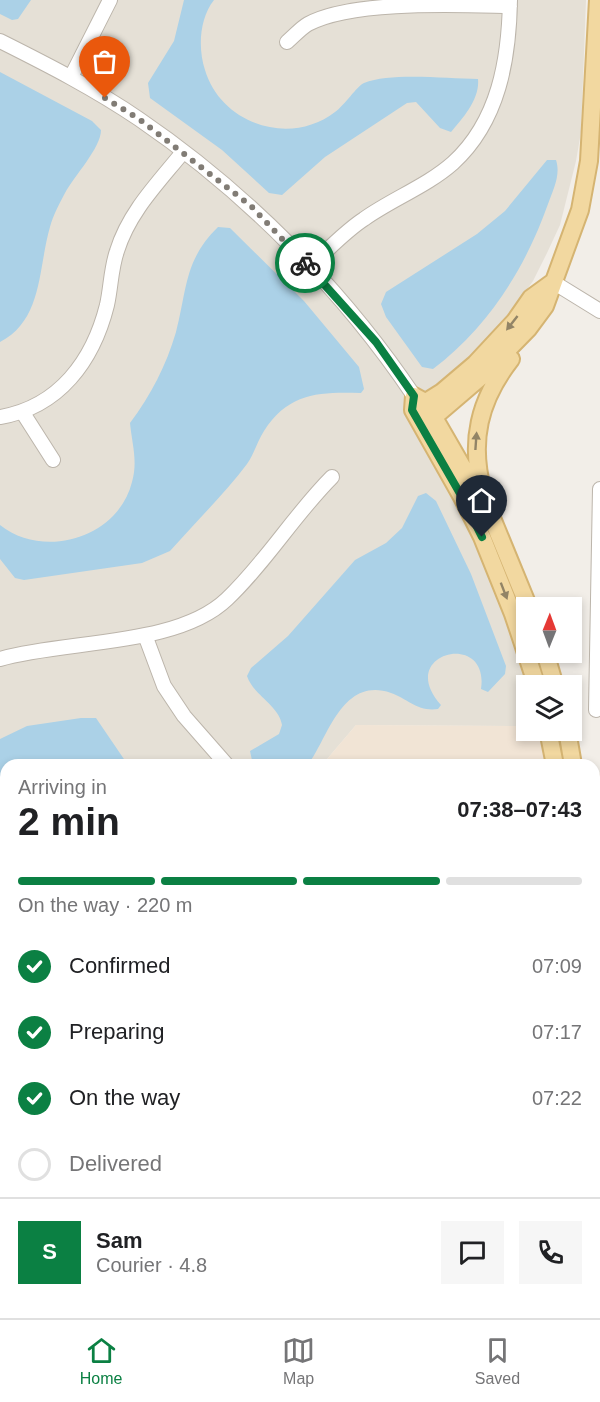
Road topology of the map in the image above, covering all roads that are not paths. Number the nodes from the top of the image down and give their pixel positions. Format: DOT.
graph roads {
  1 [pos="110,0"];
  2 [pos="598,0"];
  3 [pos="510,3"];
  4 [pos="0,41"];
  5 [pos="288,42"];
  6 [pos="71,77"];
  7 [pos="598,88"];
  8 [pos="183,152"];
  9 [pos="309,267"];
  10 [pos="552,282"];
  11 [pos="600,311"];
  12 [pos="528,329"];
  13 [pos="422,412"];
  14 [pos="23,413"];
  15 [pos="0,417"];
  16 [pos="53,460"];
  17 [pos="332,477"];
  18 [pos="600,489"];
  19 [pos="492,518"];
  20 [pos="511,561"];
  21 [pos="495,568"];
  22 [pos="525,597"];
  23 [pos="145,635"];
  24 [pos="0,659"];
  25 [pos="533,675"];
  26 [pos="596,710"];
  27 [pos="550,741"];
  28 [pos="569,741"];
  29 [pos="222,759"];
  30 [pos="554,759"];
  31 [pos="572,759"];
  1 -- 6 [label="street"];
  2 -- 7 [label="main road"];
  3 -- 5 [label="street"];
  3 -- 9 [label="street"];
  4 -- 6 [label="street"];
  6 -- 8 [label="street"];
  7 -- 10 [label="main road"];
  8 -- 9 [label="street"];
  8 -- 14 [label="street"];
  9 -- 13 [label="street"];
  10 -- 11 [label="street"];
  10 -- 12 [label="main road"];
  10 -- 13 [label="main road, one-way"];
  12 -- 13 [label="main road"];
  19 -- 12 [label="main road, one-way"];
  13 -- 19 [label="main road"];
  13 -- 21 [label="main road"];
  14 -- 15 [label="street"];
  14 -- 16 [label="street"];
  17 -- 23 [label="street"];
  18 -- 26 [label="street"];
  19 -- 20 [label="main road"];
  20 -- 21 [label="main road"];
  20 -- 22 [label="main road"];
  21 -- 25 [label="main road, one-way"];
  23 -- 24 [label="street"];
  23 -- 29 [label="street"];
  27 -- 30 [label="main road"];
  28 -- 31 [label="main road"];
}
